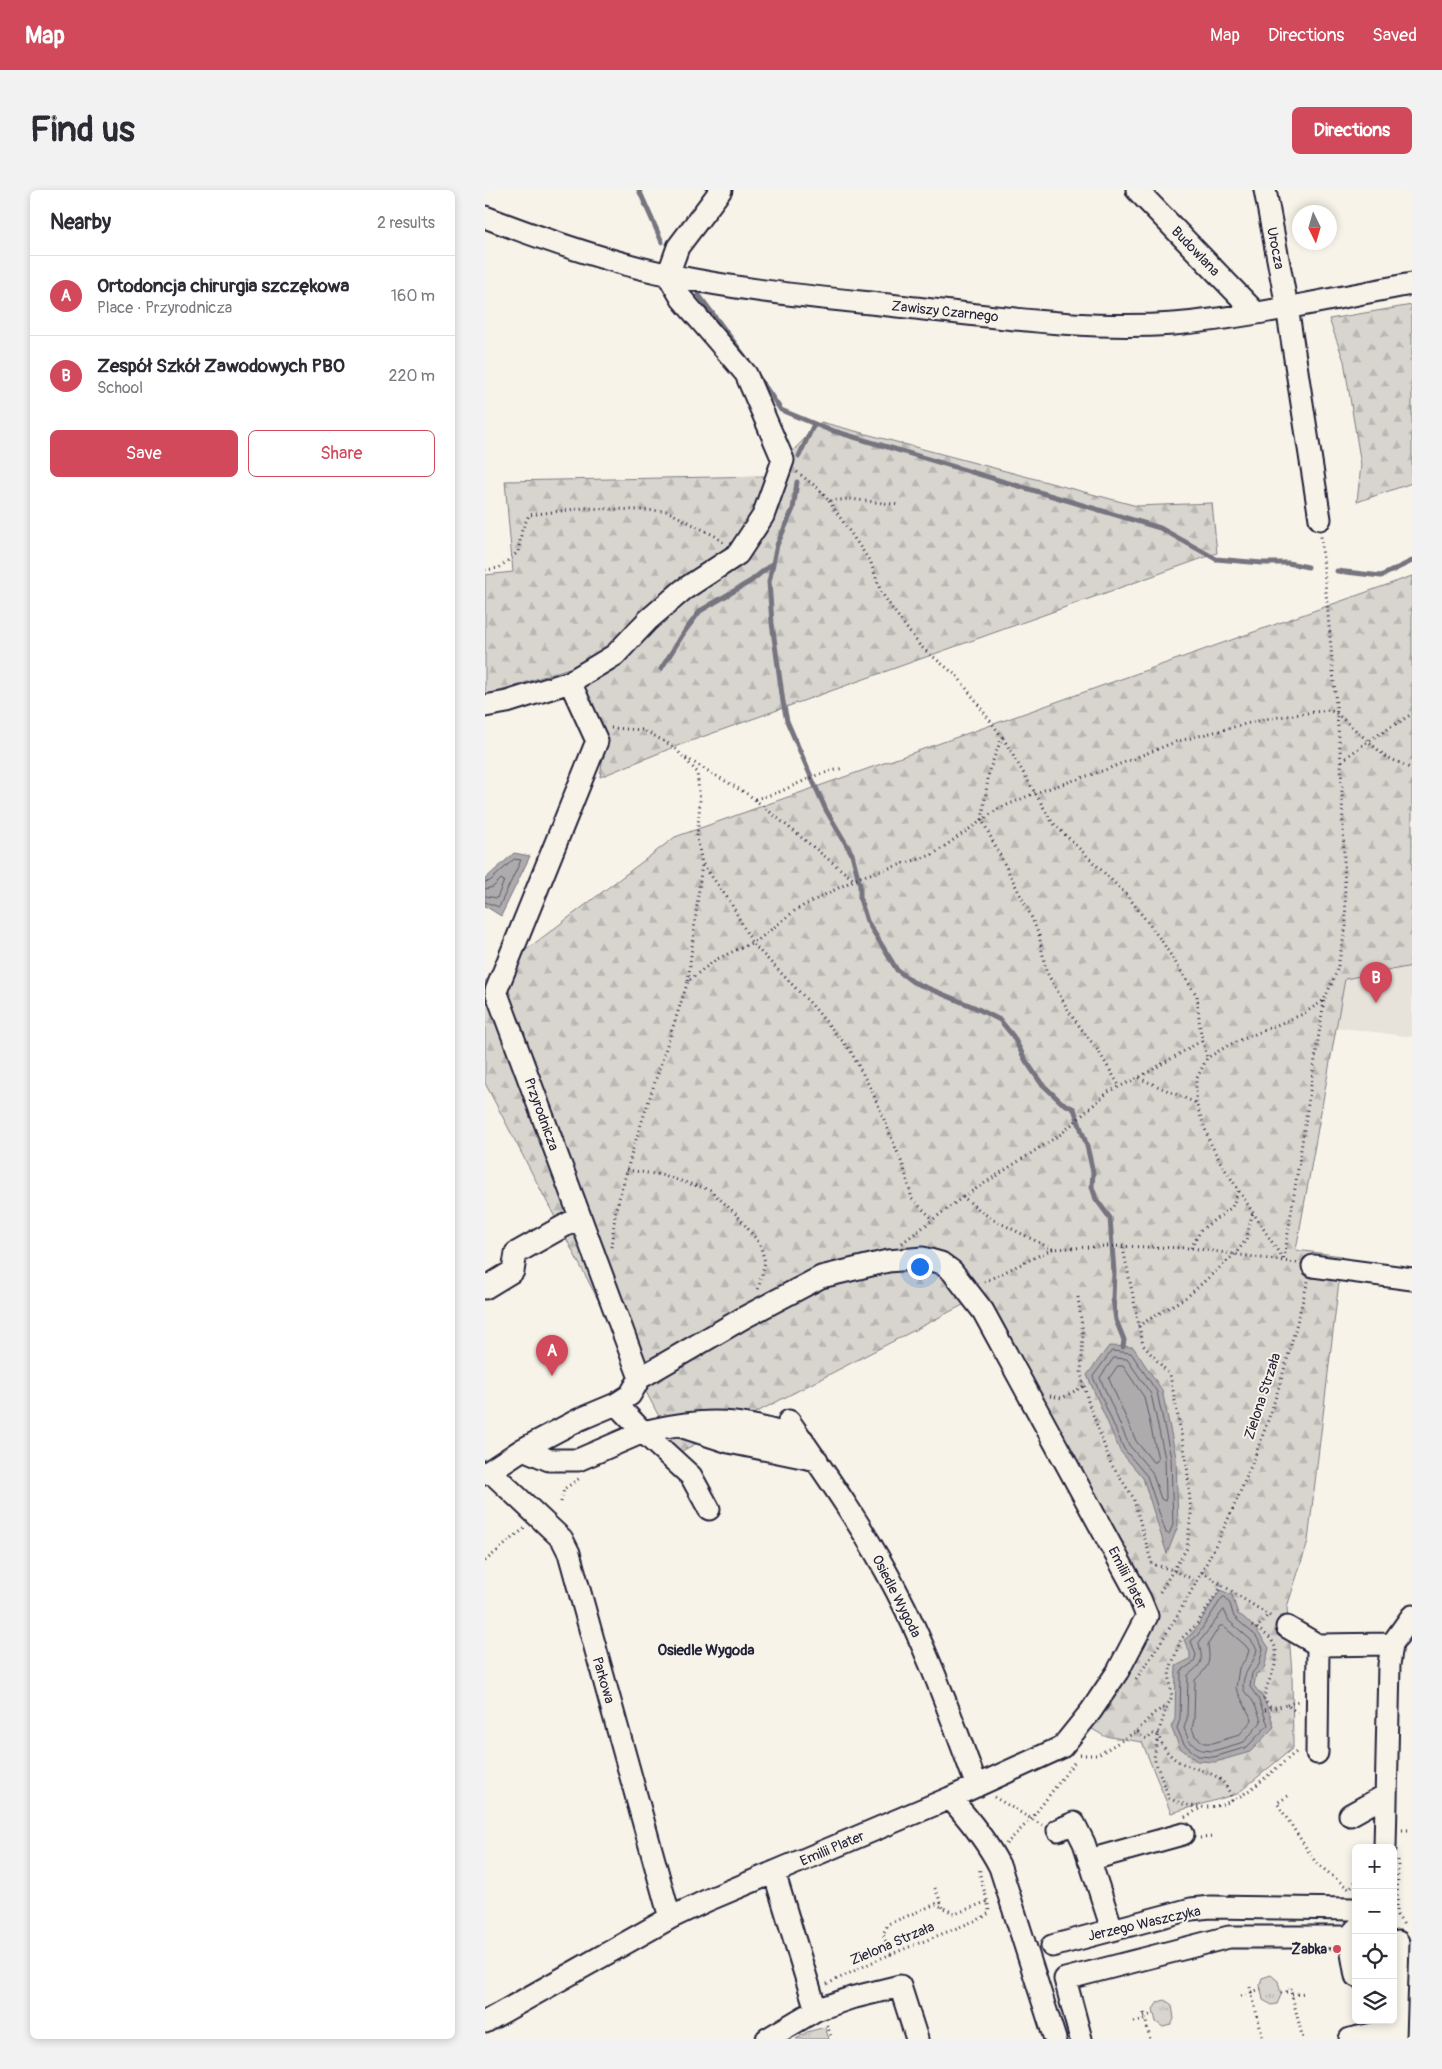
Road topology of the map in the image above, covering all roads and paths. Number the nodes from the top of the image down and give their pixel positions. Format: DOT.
graph roads {
  1 [pos="721,190"];
  2 [pos="1137,190"];
  3 [pos="1265,190"];
  4 [pos="485,217"];
  5 [pos="668,274"];
  6 [pos="1412,284"];
  7 [pos="1287,307"];
  8 [pos="1256,313"];
  9 [pos="783,460"];
  10 [pos="829,501"];
  11 [pos="900,505"];
  12 [pos="1320,519"];
  13 [pos="738,554"];
  14 [pos="485,570"];
  15 [pos="570,682"];
  16 [pos="485,706"];
  17 [pos="1336,713"];
  18 [pos="1412,714"];
  19 [pos="592,729"];
  20 [pos="1002,738"];
  21 [pos="1368,741"];
  22 [pos="683,757"];
  23 [pos="1341,761"];
  24 [pos="843,768"];
  25 [pos="1412,769"];
  26 [pos="1035,793"];
  27 [pos="754,799"];
  28 [pos="982,820"];
  29 [pos="702,863"];
  30 [pos="857,879"];
  31 [pos="752,943"];
  32 [pos="688,982"];
  33 [pos="1324,1000"];
  34 [pos="1203,1040"];
  35 [pos="1207,1058"];
  36 [pos="1138,1078"];
  37 [pos="1120,1087"];
  38 [pos="1196,1102"];
  39 [pos="627,1170"];
  40 [pos="1239,1189"];
  41 [pos="963,1197"];
  42 [pos="1253,1212"];
  43 [pos="580,1218"];
  44 [pos="933,1219"];
  45 [pos="611,1248"];
  46 [pos="1123,1248"];
  47 [pos="1191,1248"];
  48 [pos="1052,1249"];
  49 [pos="1236,1253"];
  50 [pos="1283,1259"];
  51 [pos="888,1260"];
  52 [pos="1313,1266"];
  53 [pos="1412,1280"];
  54 [pos="967,1287"];
  55 [pos="485,1288"];
  56 [pos="1078,1296"];
  57 [pos="745,1317"];
  58 [pos="1138,1326"];
  59 [pos="640,1378"];
  60 [pos="1024,1386"];
  61 [pos="1084,1386"];
  62 [pos="616,1404"];
  63 [pos="789,1421"];
  64 [pos="673,1425"];
  65 [pos="643,1432"];
  66 [pos="803,1440"];
  67 [pos="523,1449"];
  68 [pos="817,1460"];
  69 [pos="487,1473"];
  70 [pos="709,1509"];
  71 [pos="538,1517"];
  72 [pos="1224,1529"];
  73 [pos="485,1561"];
  74 [pos="1173,1570"];
  75 [pos="1202,1572"];
  76 [pos="1197,1581"];
  77 [pos="1222,1585"];
  78 [pos="1268,1615"];
  79 [pos="1147,1616"];
  80 [pos="1412,1616"];
  81 [pos="1252,1626"];
  82 [pos="1287,1627"];
  83 [pos="1257,1628"];
  84 [pos="1318,1644"];
  85 [pos="1392,1644"];
  86 [pos="1167,1706"];
  87 [pos="1271,1708"];
  88 [pos="1265,1710"];
  89 [pos="1302,1716"];
  90 [pos="1137,1731"];
  91 [pos="1158,1734"];
  92 [pos="1317,1744"];
  93 [pos="1080,1756"];
  94 [pos="1065,1774"];
  95 [pos="977,1786"];
  96 [pos="1386,1795"];
  97 [pos="1288,1796"];
  98 [pos="950,1798"];
  99 [pos="1232,1801"];
  100 [pos="1350,1815"];
  101 [pos="1031,1819"];
  102 [pos="1057,1830"];
  103 [pos="1183,1834"];
  104 [pos="1385,1844"];
  105 [pos="992,1850"];
  106 [pos="1089,1860"];
  107 [pos="774,1872"];
  108 [pos="1352,1886"];
  109 [pos="935,1888"];
  110 [pos="989,1901"];
  111 [pos="943,1908"];
  112 [pos="670,1918"];
  113 [pos="982,1918"];
  114 [pos="1352,1918"];
  115 [pos="1352,1918"];
  116 [pos="1112,1929"];
  117 [pos="1401,1939"];
  118 [pos="1052,1946"];
  119 [pos="891,1955"];
  120 [pos="1261,1990"];
  121 [pos="1251,1991"];
  122 [pos="1291,1992"];
  123 [pos="1281,1993"];
  124 [pos="1305,1993"];
  125 [pos="1241,1996"];
  126 [pos="817,2006"];
  127 [pos="1154,2014"];
  128 [pos="1144,2016"];
  129 [pos="485,2022"];
  130 [pos="1134,2022"];
  131 [pos="1395,2034"];
  132 [pos="767,2039"];
  133 [pos="831,2039"];
  134 [pos="917,2039"];
  135 [pos="1055,2039"];
  136 [pos="1081,2039"];
  137 [pos="1150,2039"];
  138 [pos="1263,2039"];
  139 [pos="1303,2039"];
  140 [pos="1350,2039"];
  1 -- 5 [label="street"];
  2 -- 8 [label="street, Budowlana"];
  3 -- 7 [label="street, Urocza"];
  4 -- 5 [label="street, Zawiszy Czarnego"];
  5 -- 8 [label="street, Zawiszy Czarnego"];
  5 -- 9 [label="street"];
  6 -- 7 [label="street, Zawiszy Czarnego"];
  7 -- 8 [label="street, Zawiszy Czarnego"];
  7 -- 12 [label="street, Urocza"];
  9 -- 10 [label="path"];
  9 -- 13 [label="street"];
  10 -- 11 [label="path"];
  10 -- 20 [label="path"];
  12 -- 17 [label="path"];
  13 -- 14 [label="path"];
  13 -- 15 [label="street"];
  15 -- 16 [label="street"];
  15 -- 19 [label="street, Przyrodnicza"];
  17 -- 21 [label="path"];
  17 -- 23 [label="path"];
  17 -- 26 [label="path"];
  18 -- 21 [label="path"];
  19 -- 22 [label="path"];
  19 -- 43 [label="street, Przyrodnicza"];
  20 -- 26 [label="path"];
  20 -- 28 [label="path"];
  21 -- 23 [label="path"];
  21 -- 25 [label="path"];
  22 -- 27 [label="path"];
  22 -- 29 [label="path"];
  23 -- 33 [label="path"];
  24 -- 27 [label="path"];
  26 -- 28 [label="path"];
  26 -- 34 [label="path"];
  27 -- 30 [label="path"];
  28 -- 30 [label="path"];
  28 -- 37 [label="path"];
  29 -- 31 [label="path"];
  29 -- 32 [label="path"];
  30 -- 31 [label="path"];
  31 -- 32 [label="path"];
  31 -- 44 [label="path"];
  32 -- 39 [label="path"];
  33 -- 35 [label="path"];
  33 -- 50 [label="path"];
  34 -- 35 [label="path"];
  34 -- 36 [label="path"];
  35 -- 38 [label="path"];
  36 -- 37 [label="path"];
  36 -- 38 [label="path"];
  37 -- 41 [label="path"];
  38 -- 40 [label="path"];
  39 -- 45 [label="path"];
  39 -- 57 [label="path"];
  40 -- 42 [label="path"];
  40 -- 47 [label="path"];
  41 -- 44 [label="path"];
  41 -- 48 [label="path"];
  42 -- 49 [label="path"];
  42 -- 50 [label="path"];
  43 -- 55 [label="street"];
  43 -- 59 [label="street, Przyrodnicza"];
  44 -- 51 [label="path"];
  46 -- 47 [label="path"];
  46 -- 48 [label="path"];
  46 -- 58 [label="path"];
  47 -- 49 [label="path"];
  48 -- 54 [label="path"];
  49 -- 50 [label="path"];
  49 -- 58 [label="path"];
  51 -- 54 [label="street, Emilii Plater"];
  51 -- 57 [label="street, Emilii Plater"];
  52 -- 53 [label="street"];
  52 -- 72 [label="path, Zielona Strzała"];
  54 -- 60 [label="street, Emilii Plater"];
  56 -- 61 [label="path"];
  57 -- 59 [label="street, Emilii Plater"];
  58 -- 74 [label="path"];
  59 -- 62 [label="street"];
  60 -- 61 [label="path"];
  60 -- 79 [label="street, Emilii Plater"];
  61 -- 74 [label="path"];
  62 -- 65 [label="street"];
  62 -- 67 [label="street"];
  63 -- 66 [label="street, Osiedle Wygoda"];
  64 -- 65 [label="street"];
  64 -- 66 [label="street"];
  64 -- 68 [label="street"];
  65 -- 67 [label="street"];
  65 -- 70 [label="street"];
  66 -- 68 [label="street, Osiedle Wygoda"];
  67 -- 69 [label="street"];
  68 -- 95 [label="street, Osiedle Wygoda"];
  69 -- 71 [label="street, Parkowa"];
  71 -- 73 [label="path"];
  71 -- 112 [label="street, Parkowa"];
  74 -- 76 [label="path"];
  74 -- 79 [label="path"];
  75 -- 77 [label="path"];
  77 -- 78 [label="path"];
  77 -- 86 [label="path"];
  78 -- 82 [label="path"];
  78 -- 83 [label="path"];
  79 -- 95 [label="street, Emilii Plater"];
  80 -- 85 [label="street"];
  81 -- 83 [label="path"];
  82 -- 84 [label="street"];
  83 -- 87 [label="path"];
  84 -- 85 [label="street"];
  84 -- 92 [label="street"];
  85 -- 96 [label="street"];
  86 -- 90 [label="path"];
  86 -- 91 [label="path"];
  87 -- 88 [label="path"];
  87 -- 89 [label="path"];
  90 -- 91 [label="path"];
  90 -- 93 [label="path"];
  91 -- 99 [label="path"];
  91 -- 99 [label="path"];
  92 -- 99 [label="path"];
  94 -- 101 [label="path"];
  95 -- 98 [label="street, Emilii Plater"];
  95 -- 101 [label="path"];
  96 -- 100 [label="street"];
  96 -- 104 [label="street"];
  97 -- 108 [label="path"];
  98 -- 105 [label="street"];
  98 -- 107 [label="street, Emilii Plater"];
  101 -- 105 [label="path"];
  102 -- 106 [label="street"];
  103 -- 106 [label="street"];
  105 -- 135 [label="street"];
  106 -- 116 [label="street"];
  107 -- 112 [label="street, Emilii Plater"];
  107 -- 126 [label="street"];
  109 -- 111 [label="path"];
  110 -- 111 [label="path"];
  111 -- 119 [label="path"];
  112 -- 129 [label="street, Emilii Plater"];
  113 -- 119 [label="path, Zielona Strzała"];
  114 -- 116 [label="street, Jerzego Waszczyka"];
  115 -- 136 [label="street"];
  116 -- 118 [label="street, Jerzego Waszczyka"];
  117 -- 131 [label="street"];
  119 -- 126 [label="path, Zielona Strzała"];
  120 -- 121 [label="path"];
  121 -- 125 [label="path"];
  121 -- 138 [label="path"];
  122 -- 123 [label="path"];
  122 -- 124 [label="path"];
  122 -- 139 [label="path"];
  126 -- 132 [label="street"];
  126 -- 133 [label="path"];
  126 -- 134 [label="street"];
  127 -- 128 [label="path"];
  128 -- 130 [label="path"];
  128 -- 137 [label="path"];
  131 -- 140 [label="street"];
}
